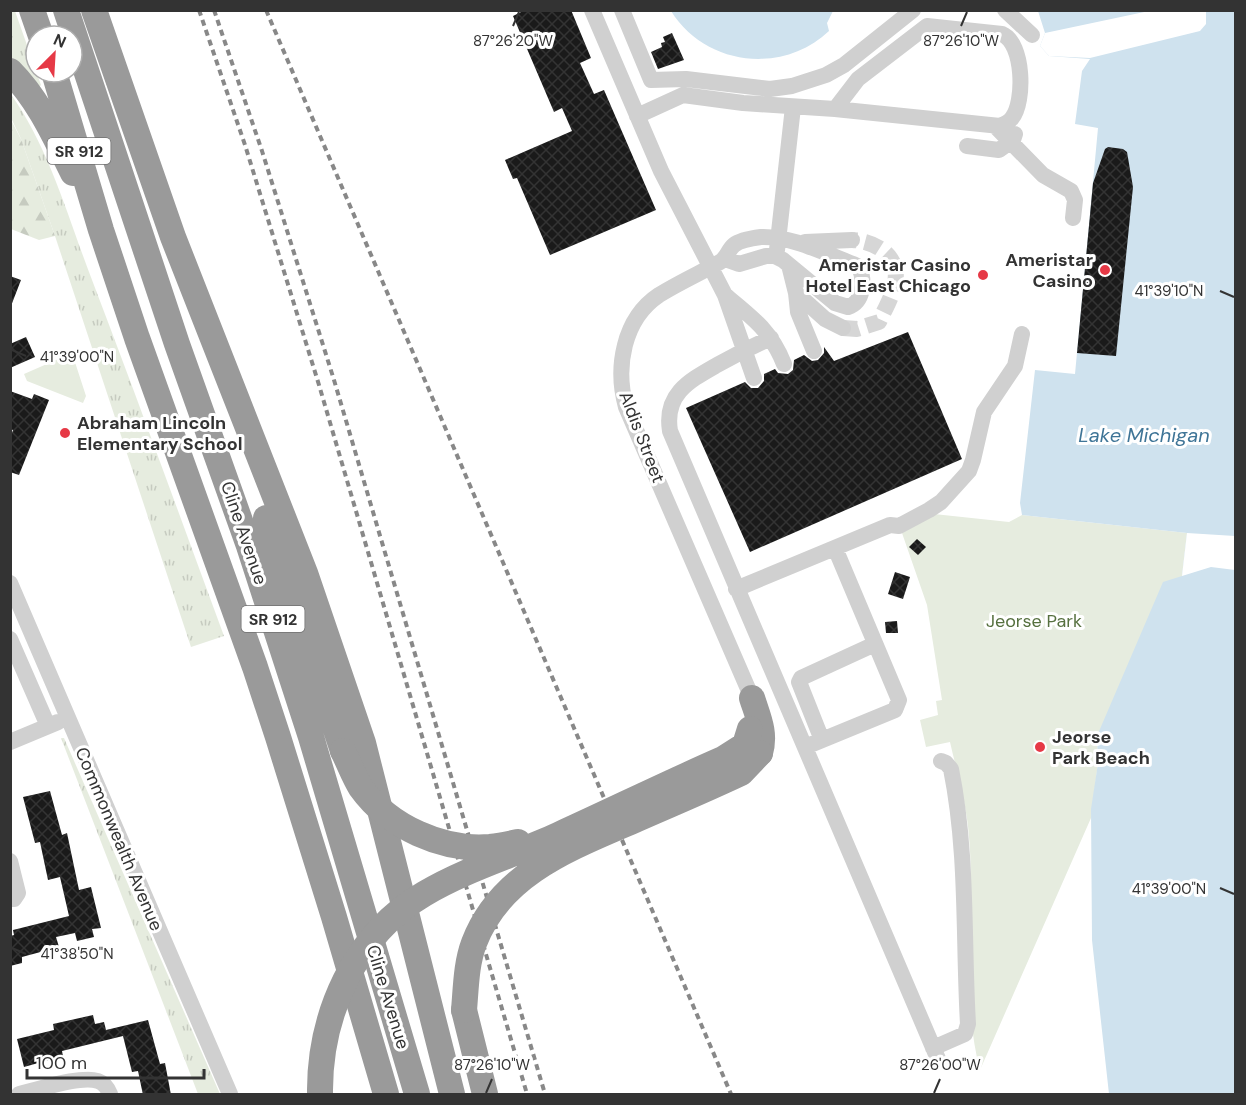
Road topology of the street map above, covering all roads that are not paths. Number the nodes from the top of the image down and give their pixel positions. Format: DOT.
graph roads {
  1 [pos="66,10"];
  2 [pos="94,10"];
  3 [pos="592,10"];
  4 [pos="622,10"];
  5 [pos="913,10"];
  6 [pos="1005,10"];
  7 [pos="1032,35"];
  8 [pos="10,71"];
  9 [pos="58,84"];
  10 [pos="793,107"];
  11 [pos="1017,107"];
  12 [pos="835,109"];
  13 [pos="637,116"];
  14 [pos="995,126"];
  15 [pos="1011,142"];
  16 [pos="967,146"];
  17 [pos="113,149"];
  18 [pos="1073,218"];
  19 [pos="101,230"];
  20 [pos="787,240"];
  21 [pos="852,240"];
  22 [pos="782,261"];
  23 [pos="718,263"];
  24 [pos="796,293"];
  25 [pos="725,295"];
  26 [pos="843,328"];
  27 [pos="1022,334"];
  28 [pos="771,338"];
  29 [pos="743,351"];
  30 [pos="814,351"];
  31 [pos="784,364"];
  32 [pos="754,378"];
  33 [pos="835,548"];
  34 [pos="10,583"];
  35 [pos="736,588"];
  36 [pos="10,639"];
  37 [pos="875,644"];
  38 [pos="752,698"];
  39 [pos="67,718"];
  40 [pos="48,726"];
  41 [pos="822,740"];
  42 [pos="10,742"];
  43 [pos="804,747"];
  44 [pos="941,761"];
  45 [pos="556,836"];
  46 [pos="10,861"];
  47 [pos="10,899"];
  48 [pos="19,1095"];
  49 [pos="110,1095"];
  50 [pos="230,1095"];
  51 [pos="320,1095"];
  52 [pos="386,1095"];
  53 [pos="417,1095"];
  54 [pos="452,1095"];
  55 [pos="485,1095"];
  1 -- 17 [label="highway, Cline Avenue / SR 912"];
  2 -- 54 [label="highway"];
  3 -- 13 [label="street"];
  4 -- 5 [label="street"];
  6 -- 7 [label="street"];
  8 -- 19 [label="highway"];
  9 -- 19 [label="highway, Cline Avenue / SR 912"];
  10 -- 12 [label="street"];
  10 -- 13 [label="street"];
  10 -- 20 [label="street"];
  11 -- 12 [label="street"];
  11 -- 14 [label="street"];
  11 -- 15 [label="street"];
  12 -- 14 [label="street"];
  13 -- 23 [label="street"];
  14 -- 15 [label="street"];
  15 -- 16 [label="street"];
  15 -- 18 [label="street"];
  17 -- 45 [label="highway, bridge"];
  17 -- 53 [label="highway, Cline Avenue / SR 912"];
  19 -- 52 [label="highway, Cline Avenue / SR 912"];
  20 -- 21 [label="street, Aldis Street"];
  20 -- 22 [label="street"];
  20 -- 22 [label="street"];
  20 -- 23 [label="street, Aldis Street"];
  22 -- 23 [label="street"];
  22 -- 24 [label="street"];
  23 -- 25 [label="street"];
  23 -- 38 [label="street, Aldis Street"];
  24 -- 26 [label="street"];
  24 -- 30 [label="street"];
  25 -- 28 [label="street"];
  25 -- 29 [label="street"];
  27 -- 33 [label="street"];
  28 -- 29 [label="street"];
  28 -- 31 [label="street"];
  29 -- 32 [label="street"];
  29 -- 35 [label="street"];
  33 -- 35 [label="street"];
  33 -- 37 [label="street"];
  34 -- 39 [label="street, Commonwealth Avenue"];
  35 -- 43 [label="street"];
  36 -- 40 [label="street"];
  37 -- 41 [label="street"];
  37 -- 41 [label="street"];
  38 -- 45 [label="highway, bridge"];
  38 -- 55 [label="highway, bridge"];
  39 -- 40 [label="street"];
  39 -- 50 [label="street, Commonwealth Avenue"];
  40 -- 42 [label="street"];
  41 -- 43 [label="street"];
  43 -- 44 [label="street"];
  45 -- 51 [label="highway, bridge"];
  46 -- 47 [label="street"];
  48 -- 49 [label="street"];
}
